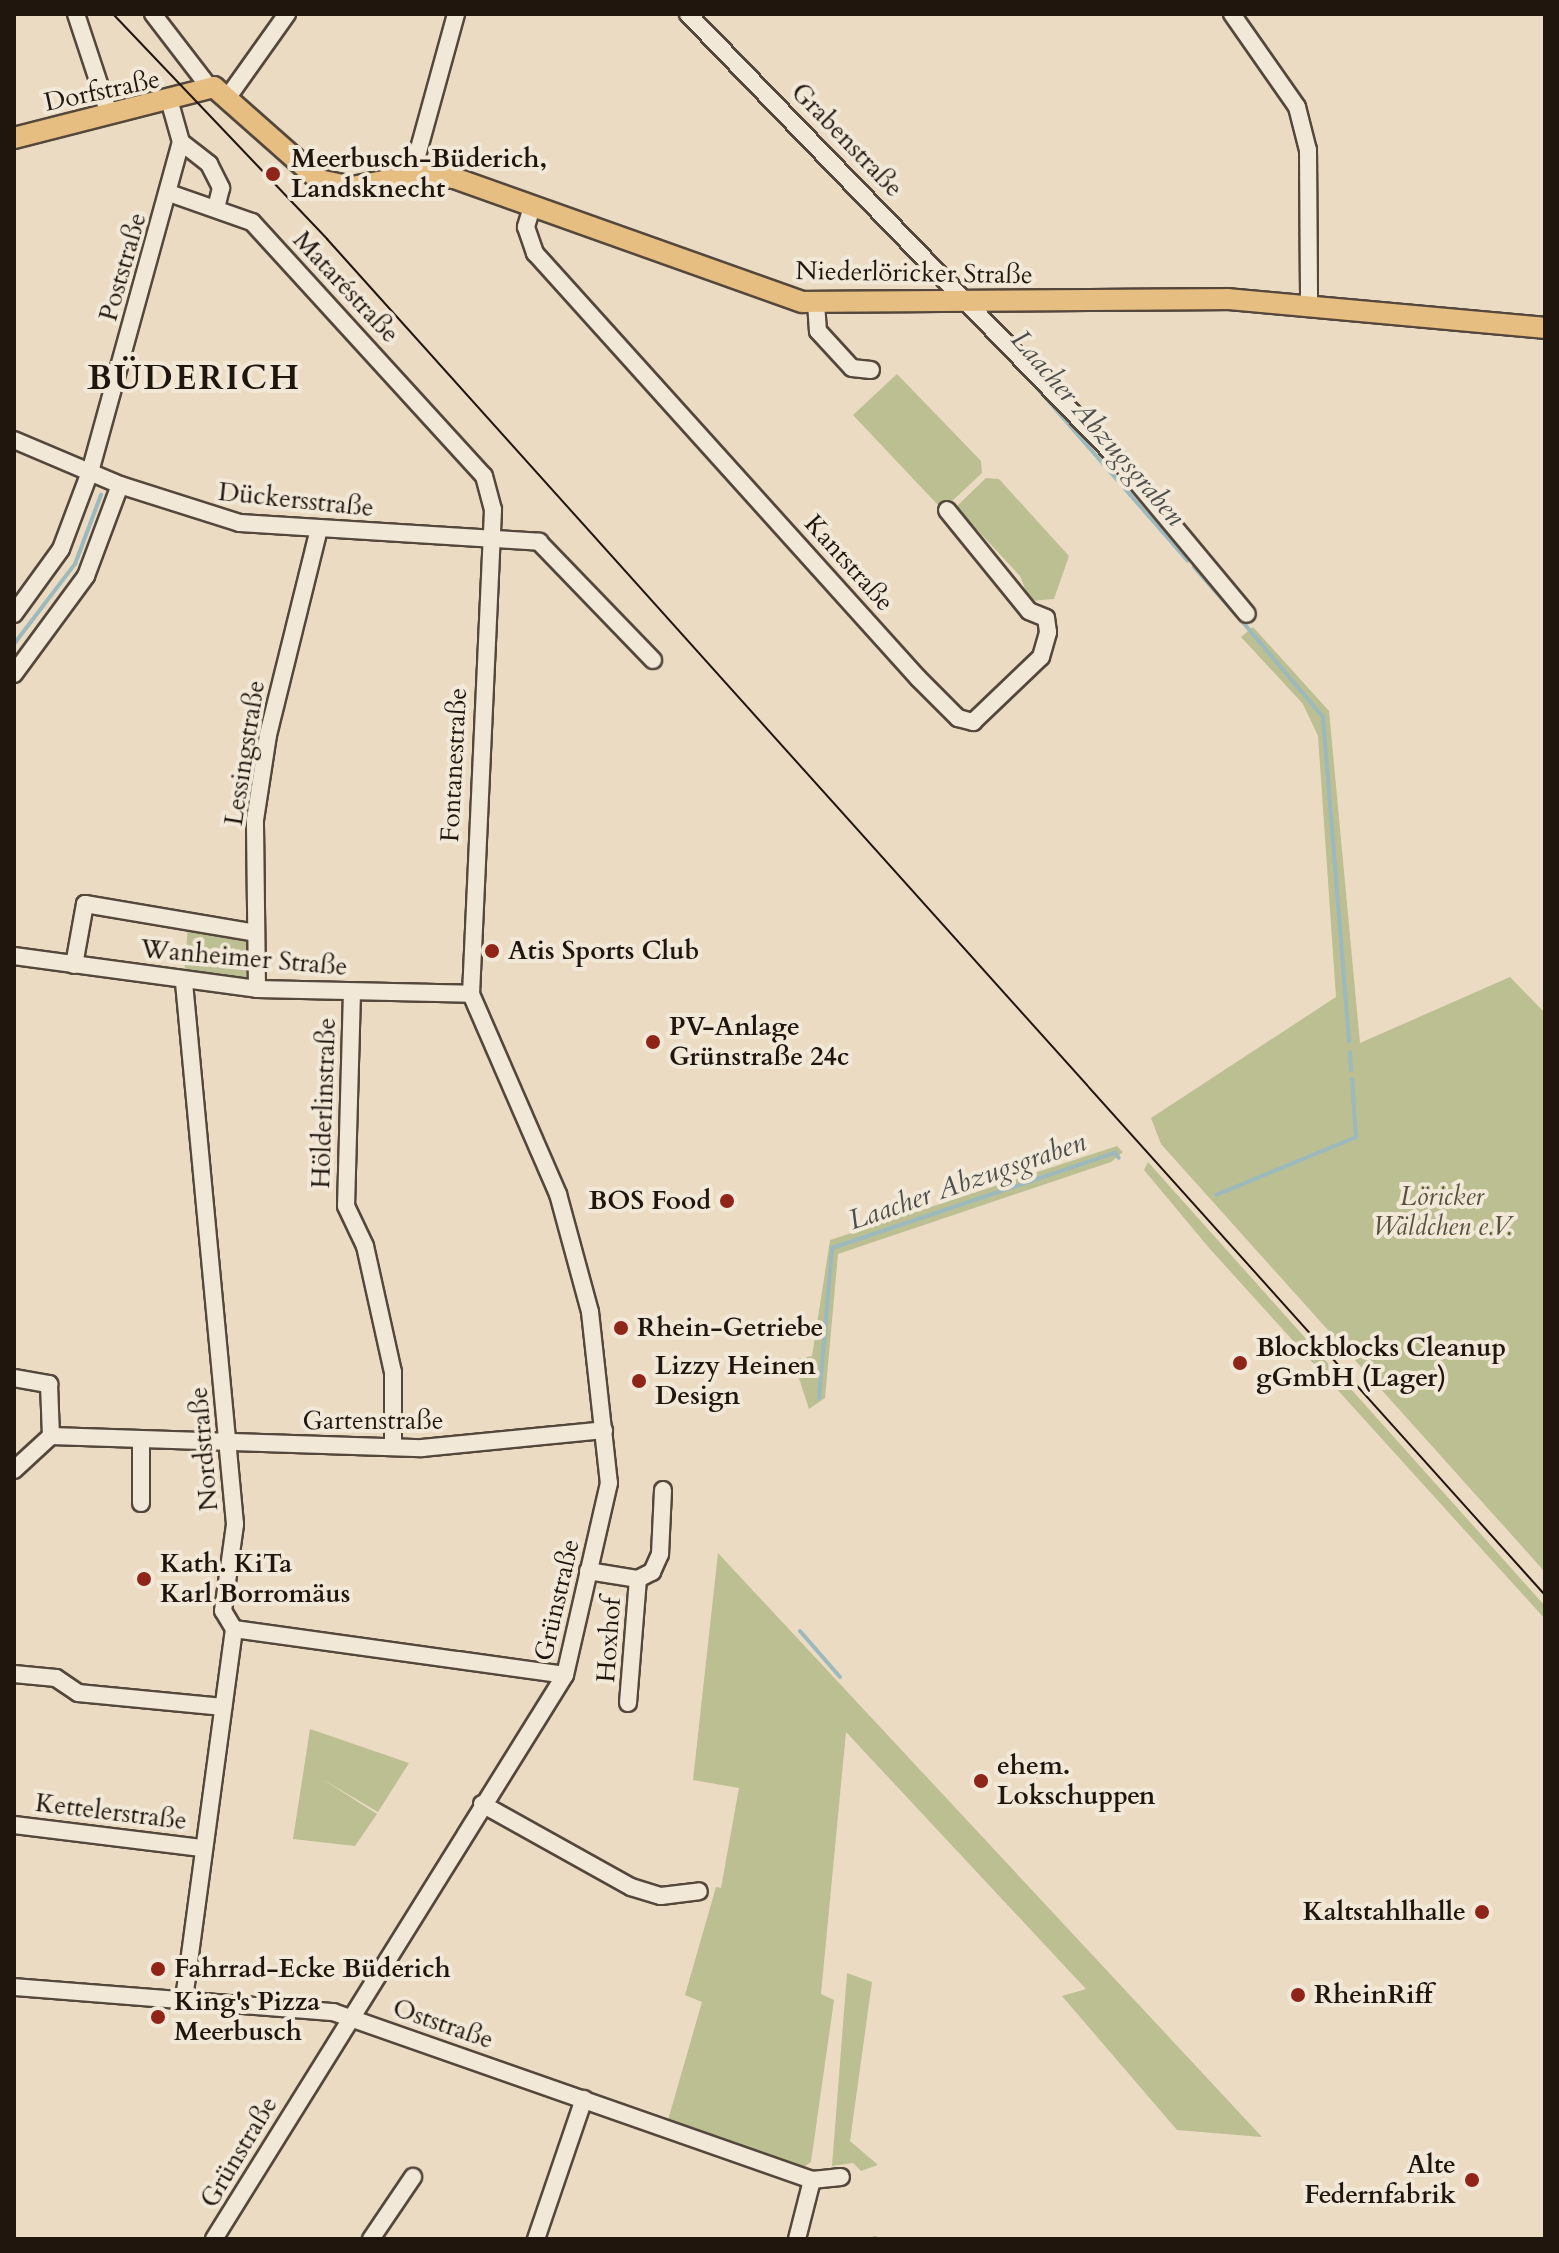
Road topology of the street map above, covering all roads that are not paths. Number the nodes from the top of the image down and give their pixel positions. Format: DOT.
graph roads {
  1 [pos="76,14"];
  2 [pos="153,14"];
  3 [pos="287,14"];
  4 [pos="456,14"];
  5 [pos="688,14"];
  6 [pos="1232,14"];
  7 [pos="204,88"];
  8 [pos="228,97"];
  9 [pos="170,103"];
  10 [pos="109,114"];
  11 [pos="14,138"];
  12 [pos="181,142"];
  13 [pos="412,174"];
  14 [pos="169,193"];
  15 [pos="532,207"];
  16 [pos="216,208"];
  17 [pos="970,302"];
  18 [pos="816,303"];
  19 [pos="1309,303"];
  20 [pos="1545,328"];
  21 [pos="871,370"];
  22 [pos="14,440"];
  23 [pos="90,472"];
  24 [pos="120,485"];
  25 [pos="947,510"];
  26 [pos="319,529"];
  27 [pos="490,540"];
  28 [pos="14,612"];
  29 [pos="1247,614"];
  30 [pos="653,660"];
  31 [pos="14,674"];
  32 [pos="256,933"];
  33 [pos="14,956"];
  34 [pos="74,965"];
  35 [pos="184,982"];
  36 [pos="257,989"];
  37 [pos="352,992"];
  38 [pos="471,994"];
  39 [pos="14,1378"];
  40 [pos="604,1430"];
  41 [pos="51,1436"];
  42 [pos="141,1441"];
  43 [pos="227,1444"];
  44 [pos="393,1447"];
  45 [pos="14,1470"];
  46 [pos="663,1490"];
  47 [pos="141,1503"];
  48 [pos="588,1571"];
  49 [pos="638,1579"];
  50 [pos="234,1629"];
  51 [pos="14,1674"];
  52 [pos="565,1675"];
  53 [pos="628,1703"];
  54 [pos="223,1707"];
  55 [pos="482,1804"];
  56 [pos="14,1825"];
  57 [pos="202,1848"];
  58 [pos="699,1891"];
  59 [pos="14,1987"];
  60 [pos="184,1999"];
  61 [pos="348,2016"];
  62 [pos="584,2099"];
  63 [pos="413,2177"];
  64 [pos="841,2177"];
  65 [pos="812,2180"];
  66 [pos="214,2239"];
  67 [pos="371,2239"];
  68 [pos="536,2239"];
  69 [pos="797,2239"];
  1 -- 10 [label="street"];
  2 -- 7 [label="street"];
  3 -- 8 [label="street"];
  4 -- 13 [label="street"];
  5 -- 17 [label="street, Grabenstraße"];
  6 -- 19 [label="street"];
  7 -- 8 [label="main road, Niederlöricker Straße"];
  7 -- 9 [label="main road, Dorfstraße"];
  8 -- 13 [label="main road, Niederlöricker Straße"];
  9 -- 10 [label="main road, Dorfstraße"];
  9 -- 12 [label="street, Poststraße"];
  10 -- 11 [label="main road, Dorfstraße"];
  12 -- 14 [label="street, Poststraße"];
  12 -- 16 [label="street"];
  13 -- 15 [label="main road, Niederlöricker Straße"];
  14 -- 16 [label="street, Mataréstraße"];
  14 -- 23 [label="street, Poststraße"];
  15 -- 18 [label="main road, Niederlöricker Straße"];
  15 -- 25 [label="street, Kantstraße"];
  16 -- 27 [label="street, Mataréstraße"];
  17 -- 18 [label="main road, Niederlöricker Straße"];
  17 -- 19 [label="main road, Niederlöricker Straße"];
  17 -- 29 [label="street, Grabenstraße"];
  18 -- 21 [label="street"];
  19 -- 20 [label="main road, Niederlöricker Straße"];
  22 -- 23 [label="street, Dückersstraße"];
  23 -- 24 [label="street, Dückersstraße"];
  23 -- 28 [label="street, Poststraße"];
  24 -- 26 [label="street, Dückersstraße"];
  24 -- 31 [label="street"];
  26 -- 27 [label="street, Dückersstraße"];
  26 -- 32 [label="street, Lessingstraße"];
  27 -- 30 [label="street"];
  27 -- 38 [label="street, Fontanestraße"];
  32 -- 34 [label="street"];
  32 -- 36 [label="street, Lessingstraße"];
  33 -- 34 [label="street, Wanheimer Straße"];
  34 -- 35 [label="street, Wanheimer Straße"];
  35 -- 36 [label="street, Wanheimer Straße"];
  35 -- 43 [label="street, Nordstraße"];
  36 -- 37 [label="street, Wanheimer Straße"];
  37 -- 38 [label="street, Wanheimer Straße"];
  37 -- 44 [label="street, Hölderlinstraße"];
  38 -- 40 [label="street, Grünstraße"];
  39 -- 41 [label="street"];
  40 -- 44 [label="street, Gartenstraße"];
  40 -- 48 [label="street, Grünstraße"];
  41 -- 42 [label="street, Gartenstraße"];
  41 -- 45 [label="street"];
  42 -- 43 [label="street, Gartenstraße"];
  42 -- 47 [label="street"];
  43 -- 44 [label="street, Gartenstraße"];
  43 -- 50 [label="street, Nordstraße"];
  46 -- 49 [label="street, Hoxhof"];
  48 -- 49 [label="street, Hoxhof"];
  48 -- 52 [label="street, Grünstraße"];
  49 -- 53 [label="street, Hoxhof"];
  50 -- 52 [label="street"];
  50 -- 54 [label="street, Nordstraße"];
  51 -- 54 [label="street"];
  52 -- 55 [label="street, Grünstraße"];
  54 -- 57 [label="street, Nordstraße"];
  55 -- 58 [label="street"];
  55 -- 61 [label="street, Grünstraße"];
  56 -- 57 [label="street, Kettelerstraße"];
  57 -- 60 [label="street, Nordstraße"];
  59 -- 60 [label="street, Oststraße"];
  60 -- 61 [label="street, Oststraße"];
  61 -- 62 [label="street, Oststraße"];
  61 -- 66 [label="street, Grünstraße"];
  62 -- 65 [label="street, Oststraße"];
  62 -- 68 [label="street"];
  63 -- 67 [label="street"];
  64 -- 65 [label="street, Oststraße"];
  65 -- 69 [label="street"];
}
